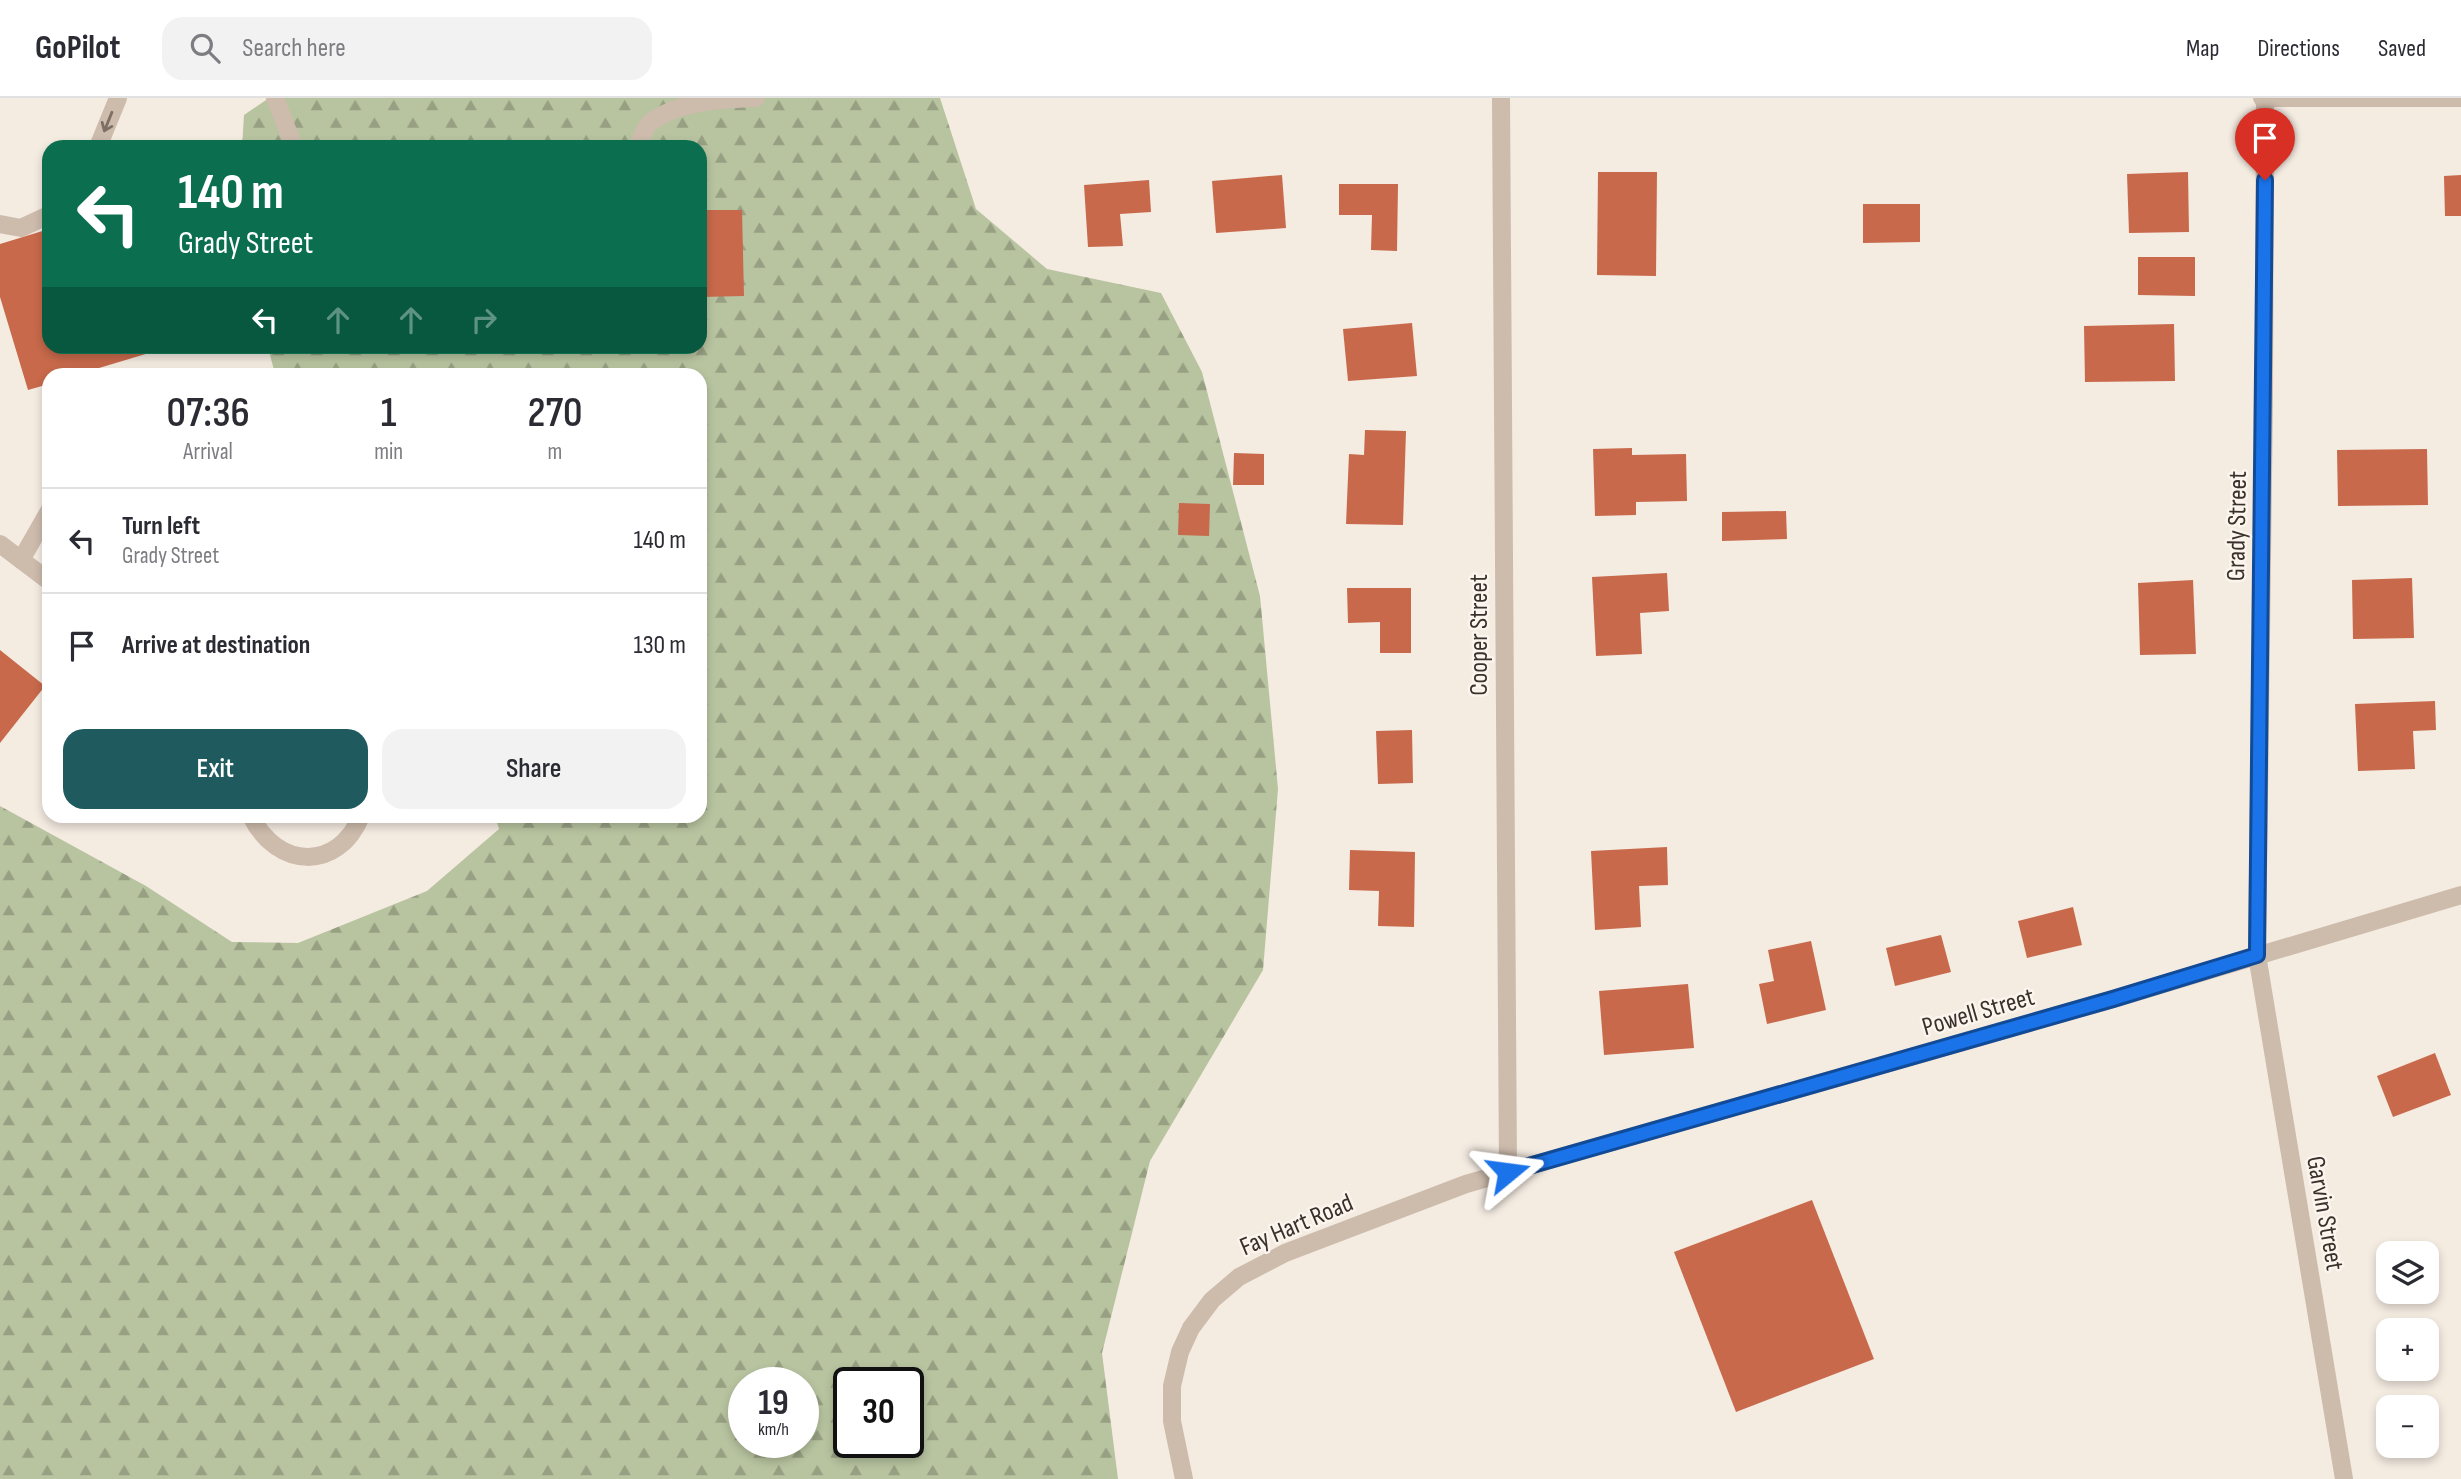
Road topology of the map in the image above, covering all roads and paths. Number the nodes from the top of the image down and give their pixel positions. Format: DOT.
graph roads {
  1 [pos="118,98"];
  2 [pos="275,98"];
  3 [pos="757,98"];
  4 [pos="1502,98"];
  5 [pos="2264,98"];
  6 [pos="2461,98"];
  7 [pos="102,140"];
  8 [pos="291,140"];
  9 [pos="641,140"];
  10 [pos="42,218"];
  11 [pos="0,224"];
  12 [pos="42,523"];
  13 [pos="0,544"];
  14 [pos="21,560"];
  15 [pos="42,575"];
  16 [pos="255,823"];
  17 [pos="358,823"];
  18 [pos="2461,895"];
  19 [pos="2257,955"];
  20 [pos="1508,1172"];
  21 [pos="1184,1479"];
  22 [pos="2344,1479"];
  1 -- 7 [label="street, one-way"];
  2 -- 8 [label="street"];
  3 -- 9 [label="street"];
  4 -- 20 [label="street, Cooper Street"];
  5 -- 6 [label="street"];
  5 -- 19 [label="street, Grady Street"];
  10 -- 11 [label="street"];
  12 -- 14 [label="street"];
  13 -- 14 [label="street"];
  14 -- 15 [label="street"];
  16 -- 17 [label="street"];
  18 -- 19 [label="street, Powell Street"];
  19 -- 20 [label="street, Powell Street"];
  19 -- 22 [label="street, Garvin Street"];
  20 -- 21 [label="street, Fay Hart Road"];
}
